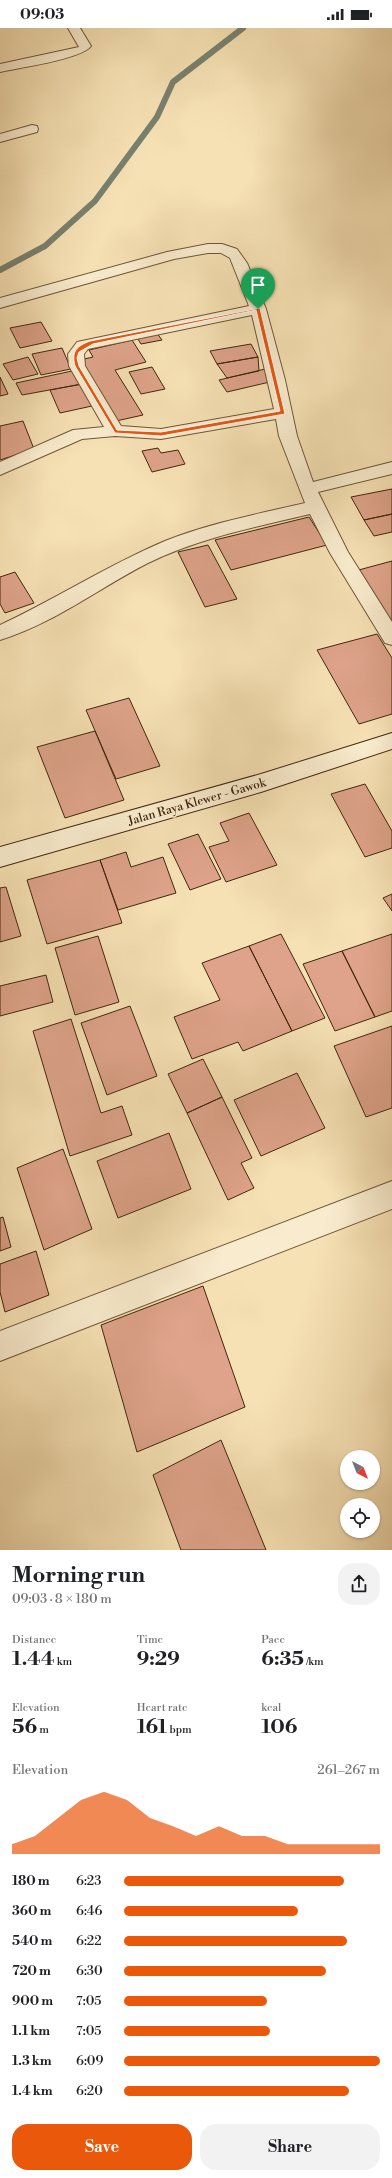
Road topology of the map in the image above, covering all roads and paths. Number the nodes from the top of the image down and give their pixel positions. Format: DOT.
graph roads {
  1 [pos="74,28"];
  2 [pos="0,68"];
  3 [pos="32,129"];
  4 [pos="0,138"];
  5 [pos="0,303"];
  6 [pos="258,309"];
  7 [pos="283,412"];
  8 [pos="115,432"];
  9 [pos="392,468"];
  10 [pos="0,469"];
  11 [pos="307,489"];
  12 [pos="316,507"];
  13 [pos="0,633"];
  14 [pos="392,638"];
  15 [pos="392,741"];
  16 [pos="0,857"];
  17 [pos="392,1195"];
  18 [pos="0,1346"];
  1 -- 2 [label="street"];
  3 -- 4 [label="street"];
  5 -- 6 [label="street"];
  6 -- 7 [label="street"];
  6 -- 8 [label="street"];
  7 -- 8 [label="street"];
  7 -- 11 [label="street"];
  8 -- 10 [label="street"];
  9 -- 11 [label="street"];
  11 -- 12 [label="street"];
  12 -- 13 [label="street"];
  12 -- 14 [label="street"];
  15 -- 16 [label="street, Jalan Raya Klewer - Gawok"];
  17 -- 18 [label="street"];
}
